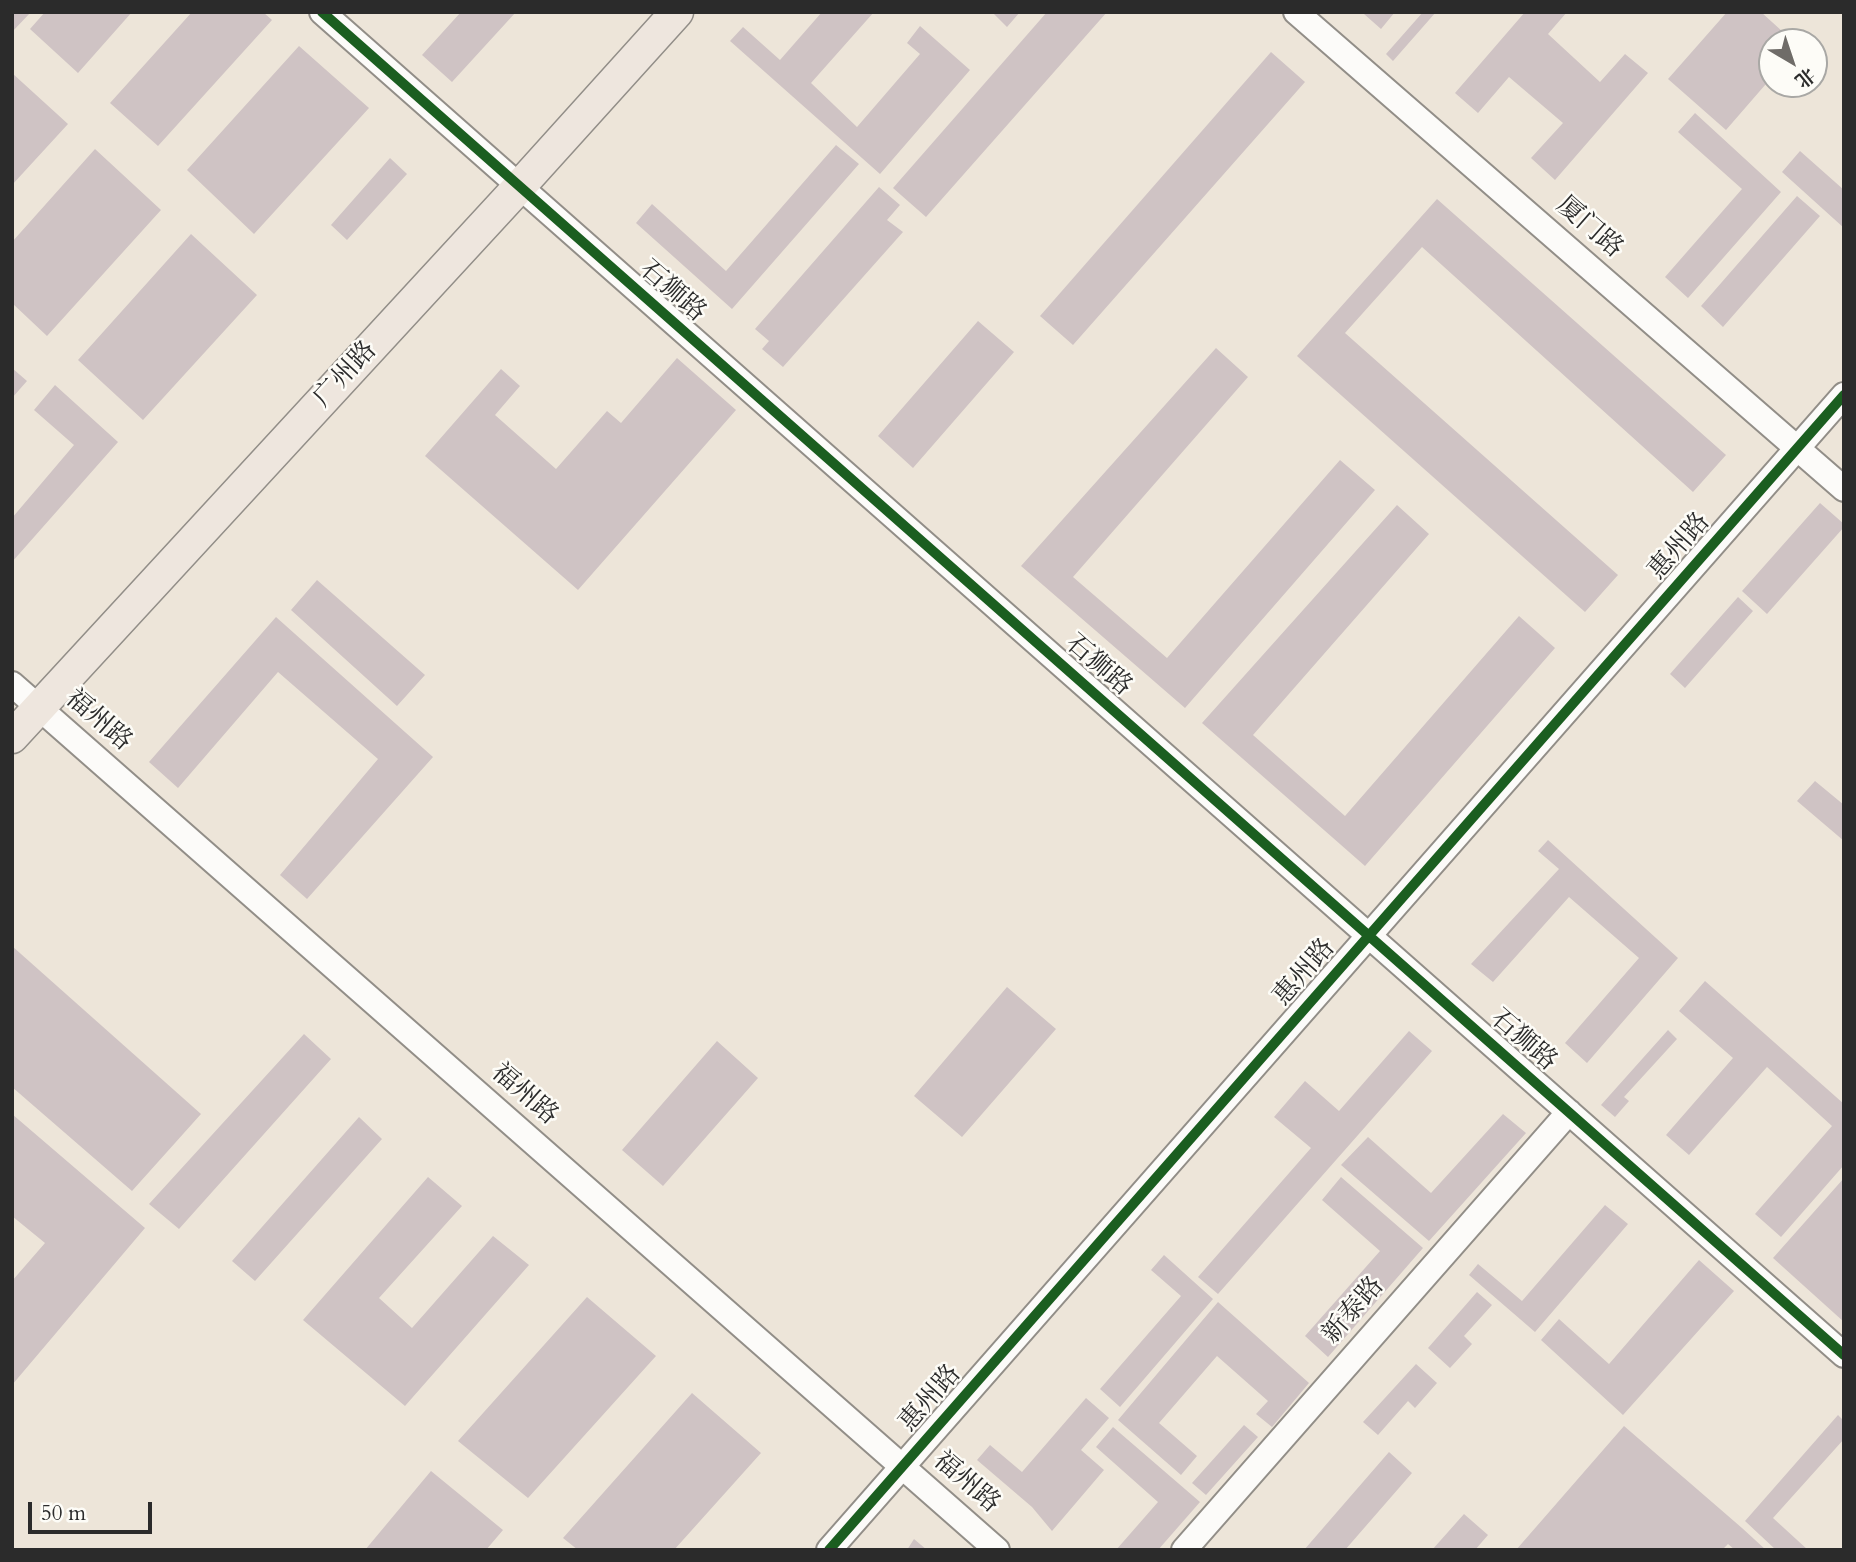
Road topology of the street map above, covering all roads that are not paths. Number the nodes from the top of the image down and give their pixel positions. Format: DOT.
graph roads {
  1 [pos="322,12"];
  2 [pos="651,12"];
  3 [pos="677,12"];
  4 [pos="1296,12"];
  5 [pos="512,181"];
  6 [pos="1844,395"];
  7 [pos="1844,489"];
  8 [pos="22,699"];
  9 [pos="12,737"];
  10 [pos="1569,1112"];
  11 [pos="1844,1355"];
  12 [pos="828,1550"];
  13 [pos="997,1550"];
  14 [pos="1184,1550"];
  1 -- 5 [label="street, 石狮路"];
  2 -- 5 [label="main road, 广州路"];
  3 -- 5 [label="main road, 广州路"];
  4 -- 7 [label="street, 厦门路"];
  5 -- 8 [label="main road, 广州路"];
  5 -- 10 [label="street, 石狮路"];
  6 -- 12 [label="street, 惠州路"];
  8 -- 9 [label="main road, 广州路"];
  8 -- 13 [label="street, 福州路"];
  10 -- 11 [label="street, 石狮路"];
  10 -- 14 [label="street, 新泰路"];
}
